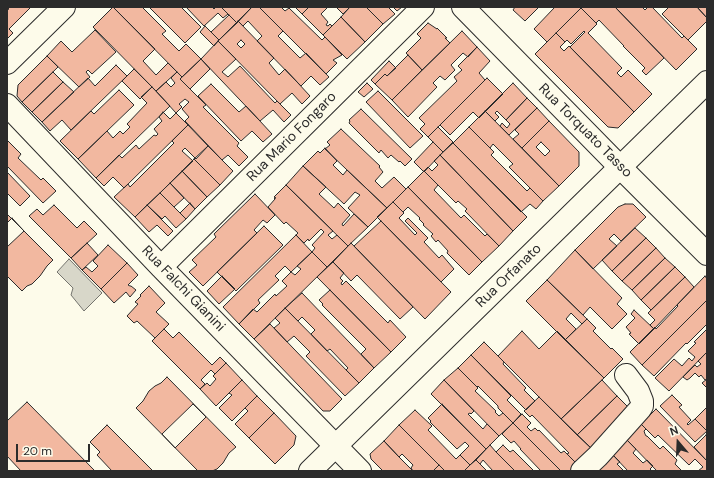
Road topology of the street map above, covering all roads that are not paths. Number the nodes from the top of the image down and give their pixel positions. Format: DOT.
graph roads {
  1 [pos="64,7"];
  2 [pos="423,7"];
  3 [pos="463,7"];
  4 [pos="7,63"];
  5 [pos="707,82"];
  6 [pos="7,105"];
  7 [pos="620,167"];
  8 [pos="707,254"];
  9 [pos="161,267"];
  10 [pos="626,375"];
  11 [pos="335,445"];
  12 [pos="310,471"];
  13 [pos="360,471"];
  14 [pos="582,471"];
  1 -- 4 [label="street"];
  2 -- 9 [label="street, Rua Mario Fongaro"];
  3 -- 7 [label="street, Rua Torquato Tasso"];
  5 -- 7 [label="street, Rua Orfanato"];
  6 -- 9 [label="street, Rua Falchi Gianini"];
  7 -- 8 [label="street, Rua Torquato Tasso"];
  7 -- 11 [label="street, Rua Orfanato"];
  9 -- 11 [label="street, Rua Falchi Gianini"];
  10 -- 14 [label="street"];
  11 -- 12 [label="street, Rua Orfanato"];
  11 -- 13 [label="street, Rua Falchi Gianini"];
}
